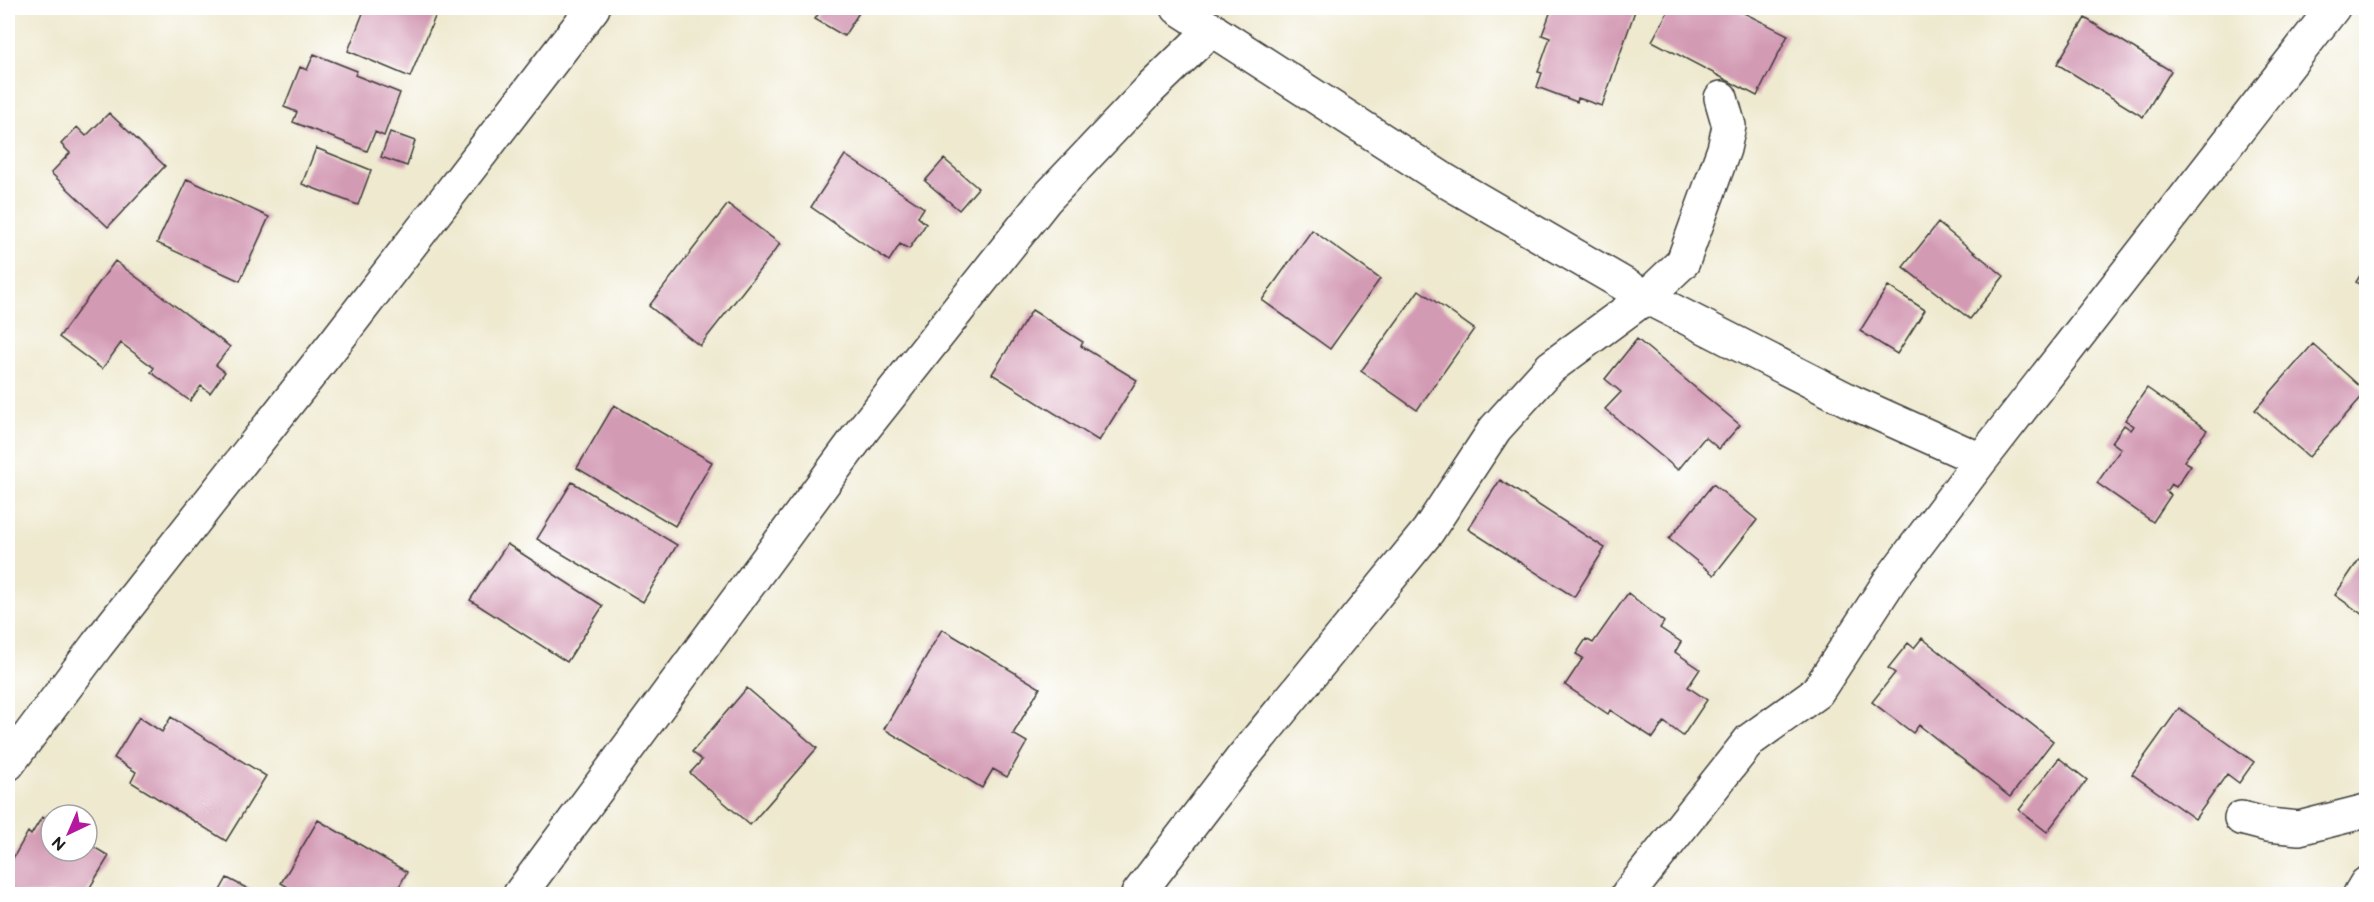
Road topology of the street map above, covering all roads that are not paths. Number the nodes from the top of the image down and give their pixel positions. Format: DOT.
graph roads {
  1 [pos="593,8"];
  2 [pos="1178,8"];
  3 [pos="2333,8"];
  4 [pos="1212,29"];
  5 [pos="1721,98"];
  6 [pos="1646,297"];
  7 [pos="1981,460"];
  8 [pos="8,764"];
  9 [pos="2367,811"];
  10 [pos="2241,818"];
  11 [pos="2367,885"];
  12 [pos="520,894"];
  13 [pos="1138,894"];
  14 [pos="1628,894"];
  15 [pos="2360,894"];
  1 -- 8 [label="street"];
  2 -- 4 [label="street"];
  3 -- 7 [label="street"];
  4 -- 6 [label="street"];
  4 -- 12 [label="street"];
  5 -- 6 [label="street"];
  6 -- 7 [label="street"];
  6 -- 13 [label="street"];
  7 -- 14 [label="street"];
  9 -- 10 [label="street"];
  11 -- 15 [label="street"];
}
